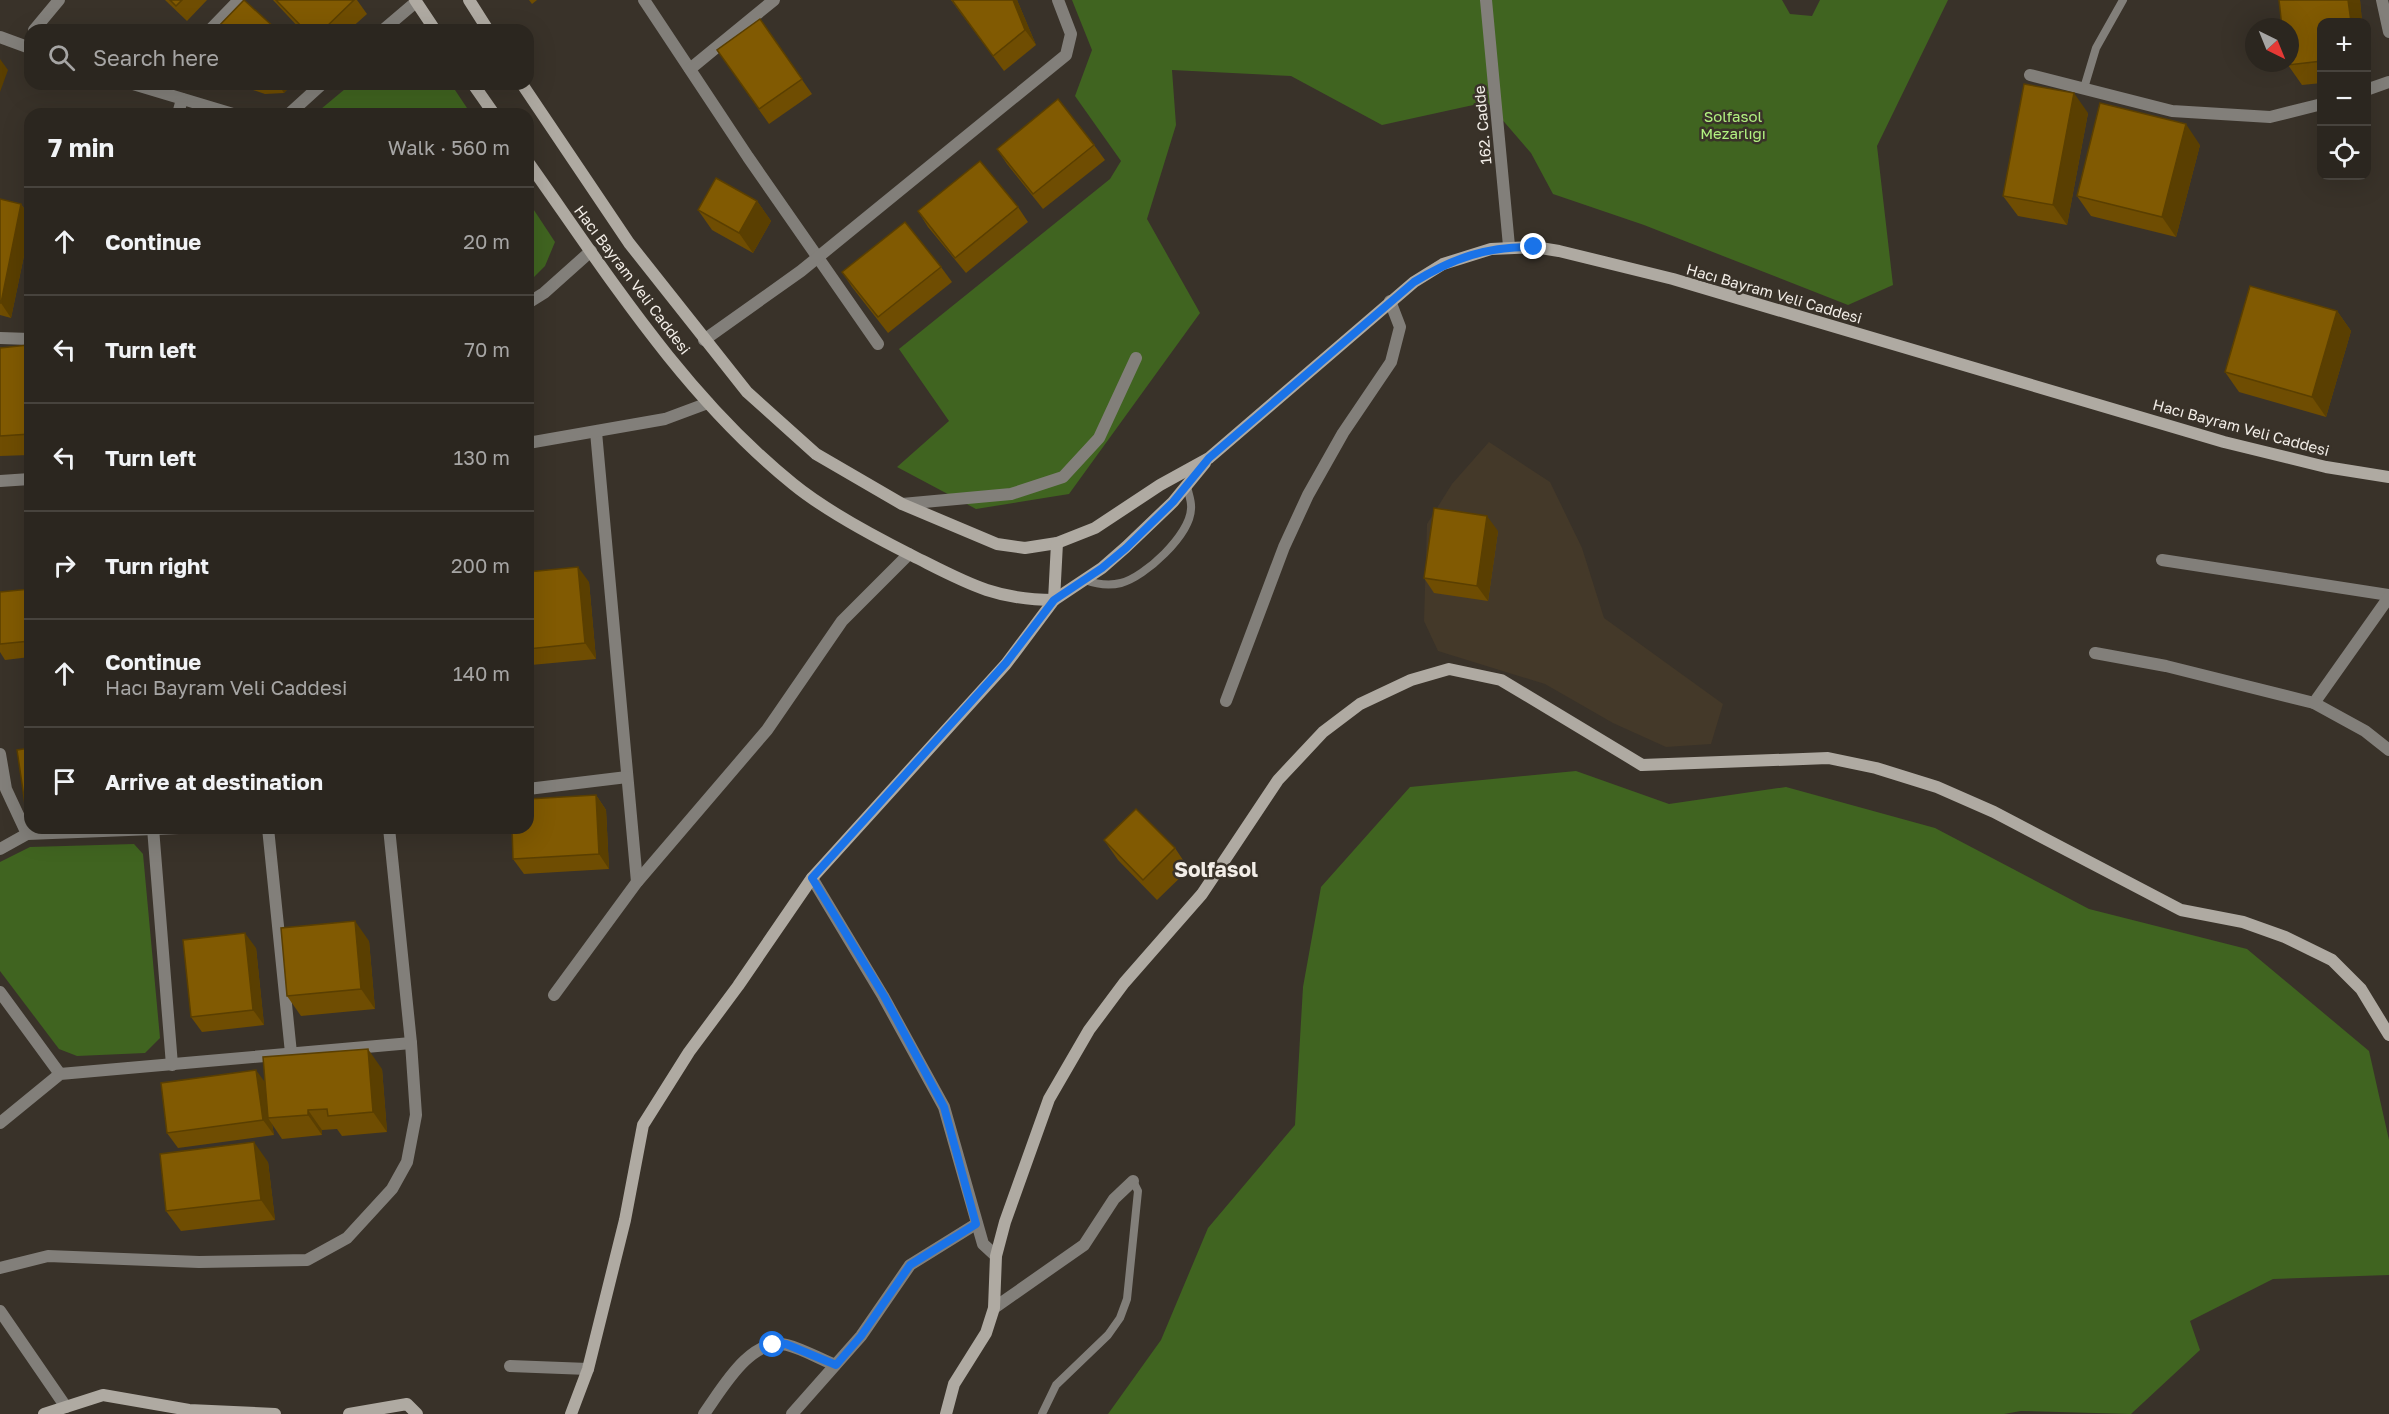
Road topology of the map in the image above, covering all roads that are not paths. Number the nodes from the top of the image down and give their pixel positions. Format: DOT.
graph roads {
  1 [pos="58,0"];
  2 [pos="239,0"];
  3 [pos="470,0"];
  4 [pos="644,0"];
  5 [pos="774,0"];
  6 [pos="1058,0"];
  7 [pos="1486,0"];
  8 [pos="2123,0"];
  9 [pos="2382,0"];
  10 [pos="415,1"];
  11 [pos="39,24"];
  12 [pos="216,24"];
  13 [pos="390,24"];
  14 [pos="431,24"];
  15 [pos="484,24"];
  16 [pos="2389,32"];
  17 [pos="0,37"];
  18 [pos="24,42"];
  19 [pos="690,69"];
  20 [pos="2030,75"];
  21 [pos="2389,82"];
  22 [pos="2084,88"];
  23 [pos="2371,89"];
  24 [pos="162,90"];
  25 [pos="315,90"];
  26 [pos="477,90"];
  27 [pos="526,90"];
  28 [pos="182,99"];
  29 [pos="2317,105"];
  30 [pos="179,108"];
  31 [pos="213,108"];
  32 [pos="296,108"];
  33 [pos="490,108"];
  34 [pos="534,170"];
  35 [pos="1509,246"];
  36 [pos="591,251"];
  37 [pos="820,256"];
  38 [pos="534,299"];
  39 [pos="1390,301"];
  40 [pos="0,338"];
  41 [pos="24,339"];
  42 [pos="704,340"];
  43 [pos="878,344"];
  44 [pos="1136,358"];
  45 [pos="708,403"];
  46 [pos="596,432"];
  47 [pos="534,442"];
  48 [pos="1209,458"];
  49 [pos="2389,477"];
  50 [pos="24,479"];
  51 [pos="0,481"];
  52 [pos="1186,486"];
  53 [pos="902,504"];
  54 [pos="1057,543"];
  55 [pos="909,554"];
  56 [pos="2162,560"];
  57 [pos="1084,580"];
  58 [pos="2389,596"];
  59 [pos="1054,600"];
  60 [pos="2095,653"];
  61 [pos="1226,701"];
  62 [pos="2314,703"];
  63 [pos="2389,750"];
  64 [pos="0,754"];
  65 [pos="627,777"];
  66 [pos="534,788"];
  67 [pos="24,828"];
  68 [pos="27,834"];
  69 [pos="153,834"];
  70 [pos="269,834"];
  71 [pos="390,834"];
  72 [pos="0,849"];
  73 [pos="812,878"];
  74 [pos="637,882"];
  75 [pos="0,992"];
  76 [pos="554,995"];
  77 [pos="2389,1035"];
  78 [pos="411,1043"];
  79 [pos="291,1053"];
  80 [pos="172,1065"];
  81 [pos="60,1074"];
  82 [pos="0,1123"];
  83 [pos="1133,1181"];
  84 [pos="976,1224"];
  85 [pos="996,1256"];
  86 [pos="0,1268"];
  87 [pos="994,1308"];
  88 [pos="0,1311"];
  89 [pos="836,1365"];
  90 [pos="510,1366"];
  91 [pos="588,1369"];
  92 [pos="66,1407"];
  93 [pos="44,1414"];
  94 [pos="275,1414"];
  95 [pos="349,1414"];
  96 [pos="417,1414"];
  97 [pos="571,1414"];
  98 [pos="705,1414"];
  99 [pos="792,1414"];
  100 [pos="946,1414"];
  101 [pos="1042,1414"];
  1 -- 11 [label="street"];
  2 -- 12 [label="street"];
  3 -- 15 [label="street"];
  4 -- 19 [label="street"];
  5 -- 19 [label="street"];
  6 -- 37 [label="street"];
  7 -- 35 [label="street, 162. Cadde"];
  8 -- 22 [label="lane"];
  9 -- 16 [label="street"];
  10 -- 13 [label="street"];
  10 -- 14 [label="street"];
  17 -- 18 [label="street"];
  19 -- 37 [label="street"];
  20 -- 22 [label="street"];
  21 -- 23 [label="street"];
  22 -- 29 [label="street"];
  24 -- 28 [label="street"];
  25 -- 32 [label="street"];
  26 -- 33 [label="street"];
  27 -- 42 [label="street"];
  28 -- 30 [label="street"];
  28 -- 31 [label="street"];
  34 -- 36 [label="street, Hacı Bayram Veli Caddesi"];
  35 -- 39 [label="street, Hacı Bayram Veli Caddesi"];
  35 -- 49 [label="street, Hacı Bayram Veli Caddesi"];
  36 -- 38 [label="street"];
  36 -- 45 [label="street, Hacı Bayram Veli Caddesi"];
  37 -- 42 [label="street"];
  37 -- 43 [label="street"];
  39 -- 48 [label="street, Hacı Bayram Veli Caddesi"];
  39 -- 61 [label="street"];
  40 -- 41 [label="street"];
  42 -- 53 [label="street"];
  44 -- 53 [label="street"];
  45 -- 46 [label="street"];
  45 -- 55 [label="street, Hacı Bayram Veli Caddesi"];
  46 -- 47 [label="street"];
  46 -- 65 [label="street"];
  48 -- 52 [label="street"];
  48 -- 54 [label="street"];
  50 -- 51 [label="street"];
  52 -- 57 [label="street"];
  52 -- 57 [label="lane"];
  53 -- 54 [label="street"];
  54 -- 59 [label="street"];
  55 -- 59 [label="street, Hacı Bayram Veli Caddesi"];
  55 -- 74 [label="street"];
  56 -- 58 [label="street"];
  57 -- 59 [label="street"];
  58 -- 62 [label="street"];
  59 -- 73 [label="street"];
  60 -- 62 [label="street"];
  62 -- 63 [label="street"];
  64 -- 67 [label="street"];
  65 -- 66 [label="street"];
  65 -- 74 [label="street"];
  68 -- 72 [label="street"];
  69 -- 80 [label="street"];
  70 -- 79 [label="street"];
  71 -- 78 [label="street"];
  73 -- 84 [label="street"];
  73 -- 91 [label="street"];
  74 -- 76 [label="street"];
  75 -- 81 [label="street"];
  77 -- 85 [label="street"];
  78 -- 79 [label="street"];
  78 -- 86 [label="street"];
  79 -- 80 [label="street"];
  80 -- 81 [label="street"];
  81 -- 82 [label="street"];
  83 -- 87 [label="street"];
  83 -- 101 [label="lane"];
  84 -- 85 [label="street"];
  84 -- 89 [label="street"];
  85 -- 87 [label="street"];
  87 -- 100 [label="street"];
  88 -- 92 [label="street"];
  89 -- 98 [label="street"];
  89 -- 99 [label="street"];
  90 -- 91 [label="street"];
  91 -- 97 [label="street"];
  92 -- 93 [label="street"];
  92 -- 94 [label="street"];
  95 -- 96 [label="street"];
}
